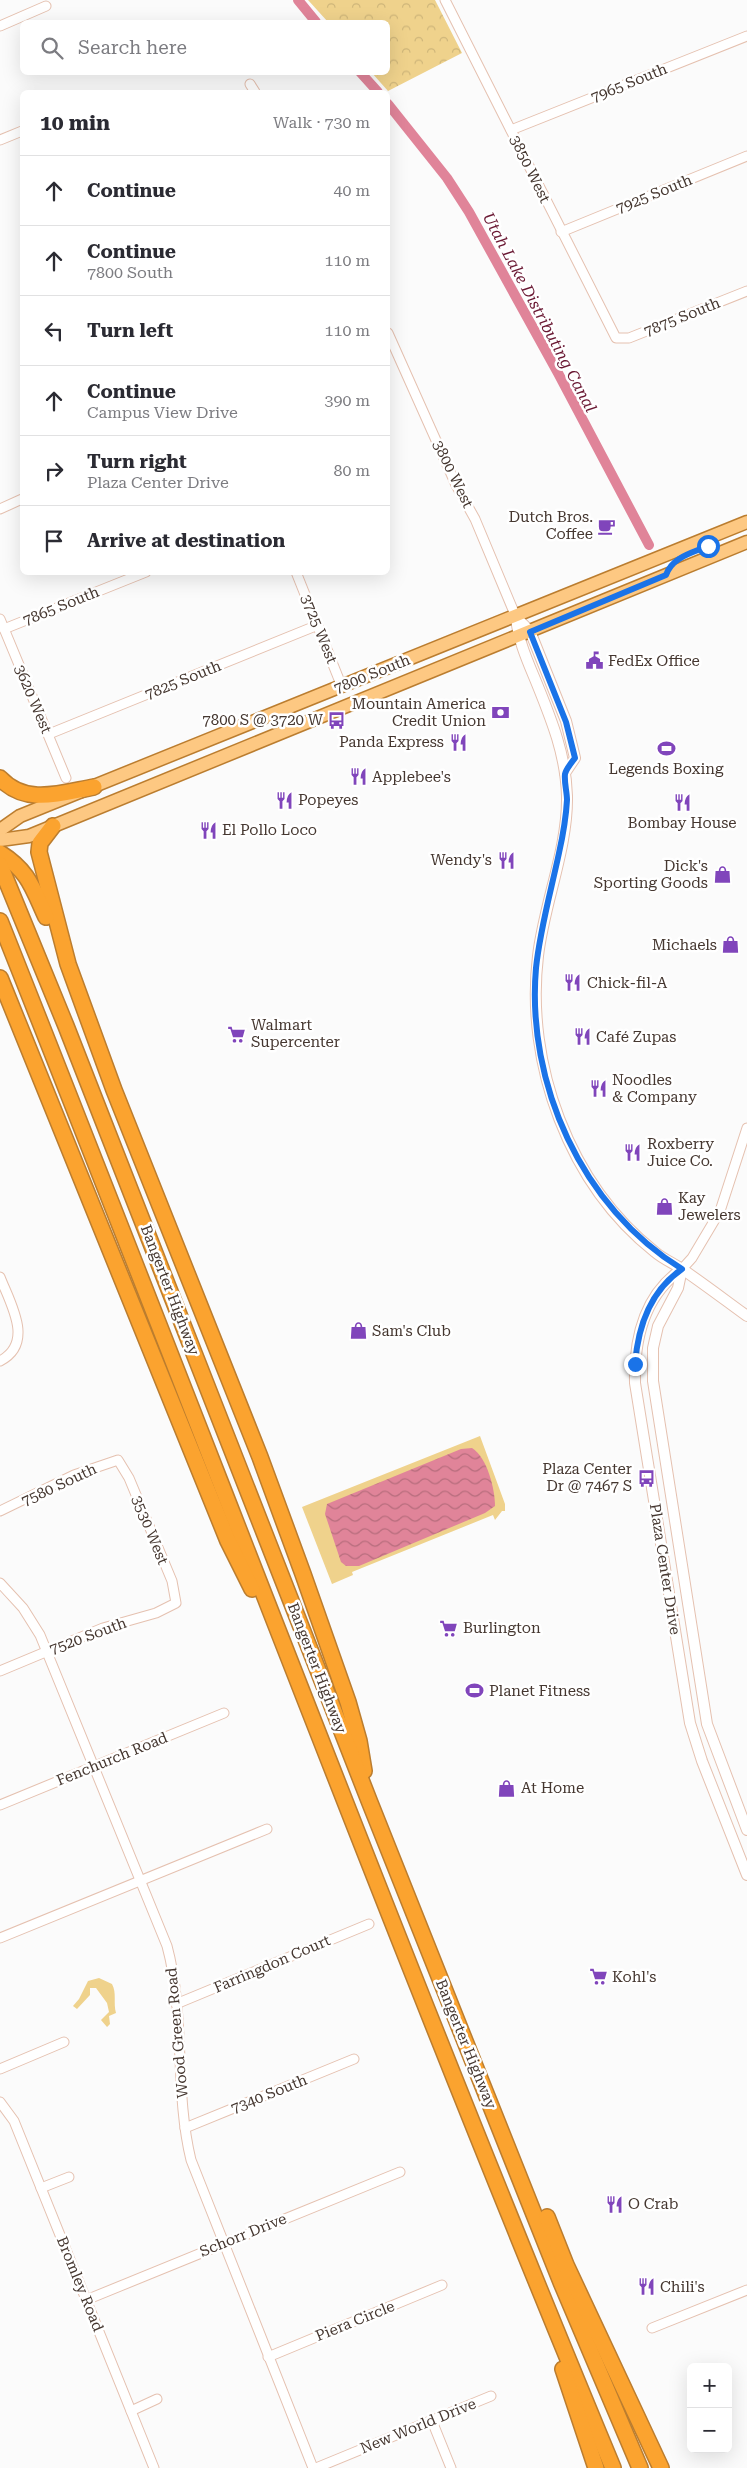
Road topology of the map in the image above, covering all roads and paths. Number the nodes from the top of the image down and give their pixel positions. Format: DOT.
graph roads {
  1 [pos="445,0"];
  2 [pos="46,6"];
  3 [pos="0,26"];
  4 [pos="747,36"];
  5 [pos="250,84"];
  6 [pos="254,90"];
  7 [pos="510,130"];
  8 [pos="20,132"];
  9 [pos="0,140"];
  10 [pos="747,156"];
  11 [pos="561,232"];
  12 [pos="747,291"];
  13 [pos="616,338"];
  14 [pos="391,351"];
  15 [pos="20,500"];
  16 [pos="0,509"];
  17 [pos="747,522"];
  18 [pos="726,530"];
  19 [pos="747,542"];
  20 [pos="139,575"];
  21 [pos="297,575"];
  22 [pos="666,575"];
  23 [pos="516,616"];
  24 [pos="0,619"];
  25 [pos="318,625"];
  26 [pos="4,629"];
  27 [pos="530,632"];
  28 [pos="518,636"];
  29 [pos="342,686"];
  30 [pos="49,734"];
  31 [pos="565,773"];
  32 [pos="0,778"];
  33 [pos="66,778"];
  34 [pos="94,788"];
  35 [pos="52,826"];
  36 [pos="0,830"];
  37 [pos="0,840"];
  38 [pos="0,853"];
  39 [pos="0,865"];
  40 [pos="0,921"];
  41 [pos="68,964"];
  42 [pos="0,978"];
  43 [pos="747,1128"];
  44 [pos="682,1269"];
  45 [pos="0,1277"];
  46 [pos="747,1316"];
  47 [pos="0,1361"];
  48 [pos="118,1460"];
  49 [pos="0,1511"];
  50 [pos="0,1582"];
  51 [pos="176,1603"];
  52 [pos="46,1651"];
  53 [pos="0,1670"];
  54 [pos="293,1671"];
  55 [pos="224,1713"];
  56 [pos="93,1767"];
  57 [pos="370,1803"];
  58 [pos="0,1805"];
  59 [pos="267,1829"];
  60 [pos="747,1830"];
  61 [pos="747,1875"];
  62 [pos="140,1881"];
  63 [pos="369,1924"];
  64 [pos="0,1938"];
  65 [pos="176,2004"];
  66 [pos="64,2042"];
  67 [pos="354,2059"];
  68 [pos="0,2068"];
  69 [pos="482,2083"];
  70 [pos="0,2102"];
  71 [pos="185,2128"];
  72 [pos="400,2172"];
  73 [pos="69,2177"];
  74 [pos="41,2188"];
  75 [pos="222,2244"];
  76 [pos="442,2285"];
  77 [pos="747,2290"];
  78 [pos="86,2300"];
  79 [pos="548,2312"];
  80 [pos="652,2328"];
  81 [pos="268,2357"];
  82 [pos="491,2396"];
  83 [pos="157,2399"];
  84 [pos="131,2411"];
  85 [pos="432,2421"];
  86 [pos="154,2468"];
  87 [pos="315,2468"];
  88 [pos="451,2468"];
  89 [pos="596,2468"];
  90 [pos="613,2468"];
  91 [pos="640,2468"];
  92 [pos="661,2468"];
  1 -- 7 [label="street, 3850 West"];
  2 -- 3 [label="street"];
  4 -- 7 [label="street, 7965 South"];
  5 -- 6 [label="street"];
  7 -- 11 [label="street, 3850 West"];
  8 -- 9 [label="street"];
  10 -- 11 [label="street, 7925 South"];
  11 -- 13 [label="street, 3850 West"];
  12 -- 13 [label="street, 7875 South"];
  14 -- 23 [label="street, 3800 West"];
  15 -- 16 [label="street"];
  17 -- 18 [label="main road, 7800 South"];
  18 -- 22 [label="main road"];
  18 -- 23 [label="main road, 7800 South"];
  19 -- 22 [label="main road, 7800 South"];
  20 -- 26 [label="street, 7865 South"];
  21 -- 25 [label="street, 3725 West"];
  22 -- 27 [label="main road, 7800 South"];
  23 -- 27 [label="street"];
  23 -- 28 [label="street"];
  23 -- 29 [label="main road, 7800 South"];
  24 -- 26 [label="street, 3620 West"];
  25 -- 29 [label="street, 3725 West"];
  25 -- 30 [label="street, 7825 South"];
  26 -- 30 [label="street, 3620 West"];
  27 -- 28 [label="main road, 7800 South"];
  27 -- 31 [label="street"];
  28 -- 31 [label="street"];
  28 -- 35 [label="main road, 7800 South"];
  29 -- 34 [label="main road, 7800 South"];
  30 -- 33 [label="street, 3620 West"];
  31 -- 44 [label="street"];
  32 -- 34 [label="highway"];
  34 -- 36 [label="main road, 7800 South"];
  35 -- 37 [label="main road, 7800 South"];
  35 -- 41 [label="highway"];
  38 -- 41 [label="highway"];
  39 -- 57 [label="highway, Bangerter Highway"];
  40 -- 54 [label="highway, Bangerter Highway"];
  41 -- 57 [label="highway"];
  42 -- 54 [label="highway"];
  43 -- 44 [label="street, Plaza Center Drive"];
  44 -- 46 [label="street"];
  44 -- 60 [label="street, Plaza Center Drive"];
  44 -- 61 [label="street, Plaza Center Drive"];
  45 -- 47 [label="street"];
  48 -- 49 [label="street, 7580 South"];
  48 -- 51 [label="street, 3530 West"];
  50 -- 52 [label="street, Wood Green Road"];
  51 -- 52 [label="street, 7520 South"];
  52 -- 53 [label="street, 7520 South"];
  52 -- 56 [label="street, Wood Green Road"];
  54 -- 79 [label="highway, Bangerter Highway"];
  55 -- 56 [label="street, Fenchurch Road"];
  56 -- 58 [label="street, Fenchurch Road"];
  56 -- 62 [label="street, Wood Green Road"];
  57 -- 69 [label="highway, Bangerter Highway"];
  59 -- 62 [label="street"];
  62 -- 64 [label="street"];
  62 -- 65 [label="street, Wood Green Road"];
  63 -- 65 [label="street, Farringdon Court"];
  65 -- 71 [label="street, Wood Green Road"];
  66 -- 68 [label="street"];
  67 -- 71 [label="street, 7340 South"];
  69 -- 91 [label="highway, Bangerter Highway"];
  69 -- 92 [label="highway"];
  70 -- 74 [label="street, Bromley Road"];
  71 -- 75 [label="street, Wood Green Road"];
  72 -- 75 [label="street, Schorr Drive"];
  73 -- 74 [label="street"];
  74 -- 78 [label="street, Bromley Road"];
  75 -- 78 [label="street, Schorr Drive"];
  75 -- 81 [label="street, Wood Green Road"];
  76 -- 81 [label="street, Piera Circle"];
  77 -- 80 [label="street"];
  78 -- 84 [label="street, Bromley Road"];
  79 -- 89 [label="highway"];
  79 -- 90 [label="highway, Bangerter Highway"];
  81 -- 87 [label="street, Wood Green Road"];
  82 -- 85 [label="street, New World Drive"];
  83 -- 84 [label="street"];
  84 -- 86 [label="street, Bromley Road"];
  85 -- 87 [label="street, New World Drive"];
  85 -- 88 [label="street"];
}
